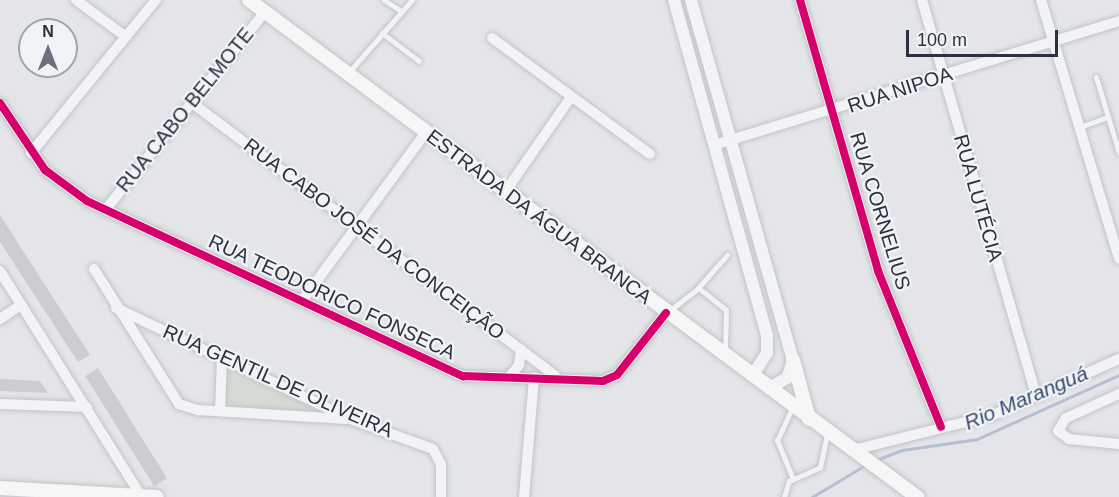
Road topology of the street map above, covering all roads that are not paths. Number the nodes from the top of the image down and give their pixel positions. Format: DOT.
graph roads {
  1 [pos="76,0"];
  2 [pos="156,0"];
  3 [pos="249,0"];
  4 [pos="384,0"];
  5 [pos="412,0"];
  6 [pos="674,0"];
  7 [pos="691,0"];
  8 [pos="800,0"];
  9 [pos="922,0"];
  10 [pos="1041,0"];
  11 [pos="401,11"];
  12 [pos="265,12"];
  13 [pos="1119,21"];
  14 [pos="382,33"];
  15 [pos="126,37"];
  16 [pos="492,38"];
  17 [pos="1054,41"];
  18 [pos="419,61"];
  19 [pos="347,74"];
  20 [pos="943,76"];
  21 [pos="1096,78"];
  22 [pos="571,97"];
  23 [pos="0,103"];
  24 [pos="192,103"];
  25 [pos="833,111"];
  26 [pos="1108,117"];
  27 [pos="1080,127"];
  28 [pos="426,132"];
  29 [pos="730,141"];
  30 [pos="714,145"];
  31 [pos="31,153"];
  32 [pos="1119,153"];
  33 [pos="650,154"];
  34 [pos="505,192"];
  35 [pos="105,209"];
  36 [pos="353,226"];
  37 [pos="727,255"];
  38 [pos="1119,258"];
  39 [pos="94,268"];
  40 [pos="0,271"];
  41 [pos="698,288"];
  42 [pos="302,301"];
  43 [pos="21,305"];
  44 [pos="116,308"];
  45 [pos="666,313"];
  46 [pos="0,319"];
  47 [pos="521,349"];
  48 [pos="724,355"];
  49 [pos="222,358"];
  50 [pos="1119,358"];
  51 [pos="793,360"];
  52 [pos="752,375"];
  53 [pos="555,376"];
  54 [pos="509,377"];
  55 [pos="534,377"];
  56 [pos="769,388"];
  57 [pos="1119,394"];
  58 [pos="1036,396"];
  59 [pos="0,404"];
  60 [pos="793,406"];
  61 [pos="87,407"];
  62 [pos="220,411"];
  63 [pos="809,419"];
  64 [pos="353,420"];
  65 [pos="941,427"];
  66 [pos="828,432"];
  67 [pos="1119,444"];
  68 [pos="857,453"];
  69 [pos="793,479"];
  70 [pos="0,488"];
  71 [pos="74,495"];
  72 [pos="141,496"];
  73 [pos="157,497"];
  74 [pos="441,497"];
  75 [pos="524,497"];
  76 [pos="784,497"];
  77 [pos="917,497"];
  1 -- 15 [label="street"];
  2 -- 15 [label="street"];
  3 -- 12 [label="main road, ESTRADA DA ÁGUA BRANCA"];
  4 -- 11 [label="lane"];
  5 -- 11 [label="lane"];
  6 -- 30 [label="street"];
  7 -- 29 [label="street"];
  8 -- 25 [label="street, RUA CORNELIUS"];
  9 -- 20 [label="street, RUA LUTÉCIA"];
  10 -- 17 [label="street"];
  11 -- 14 [label="lane"];
  12 -- 19 [label="main road, ESTRADA DA ÁGUA BRANCA"];
  12 -- 24 [label="street, RUA CABO BELMOTE"];
  13 -- 17 [label="street, RUA NIPOA"];
  14 -- 18 [label="lane"];
  14 -- 19 [label="lane"];
  15 -- 31 [label="street"];
  16 -- 22 [label="street"];
  17 -- 20 [label="street, RUA NIPOA"];
  17 -- 27 [label="street"];
  19 -- 28 [label="main road, ESTRADA DA ÁGUA BRANCA"];
  20 -- 25 [label="street, RUA NIPOA"];
  20 -- 58 [label="street, RUA LUTÉCIA"];
  21 -- 26 [label="lane"];
  22 -- 33 [label="street"];
  22 -- 34 [label="street"];
  23 -- 31 [label="street, RUA TEODORICO FONSECA"];
  24 -- 35 [label="street, RUA CABO BELMOTE"];
  24 -- 36 [label="street, RUA CABO JOSÉ DA CONCEIÇÃO"];
  25 -- 29 [label="street, RUA NIPOA"];
  25 -- 65 [label="street, RUA CORNELIUS"];
  26 -- 27 [label="lane"];
  26 -- 32 [label="lane"];
  27 -- 38 [label="street"];
  28 -- 34 [label="main road, ESTRADA DA ÁGUA BRANCA"];
  28 -- 36 [label="street"];
  29 -- 30 [label="street, RUA NIPOA"];
  29 -- 51 [label="street"];
  30 -- 52 [label="street"];
  31 -- 35 [label="street, RUA TEODORICO FONSECA"];
  34 -- 45 [label="main road, ESTRADA DA ÁGUA BRANCA"];
  35 -- 42 [label="street, RUA TEODORICO FONSECA"];
  36 -- 42 [label="street"];
  36 -- 47 [label="street, RUA CABO JOSÉ DA CONCEIÇÃO"];
  37 -- 41 [label="lane"];
  39 -- 44 [label="street"];
  40 -- 43 [label="street"];
  41 -- 45 [label="lane"];
  41 -- 48 [label="lane"];
  42 -- 54 [label="street, RUA TEODORICO FONSECA"];
  43 -- 46 [label="street"];
  43 -- 61 [label="street"];
  44 -- 49 [label="street, RUA GENTIL DE OLIVEIRA"];
  44 -- 62 [label="street"];
  45 -- 48 [label="main road, ESTRADA DA ÁGUA BRANCA"];
  45 -- 53 [label="street, RUA TEODORICO FONSECA"];
  47 -- 53 [label="street, RUA CABO JOSÉ DA CONCEIÇÃO"];
  47 -- 54 [label="street"];
  48 -- 52 [label="main road, ESTRADA DA ÁGUA BRANCA"];
  49 -- 62 [label="street"];
  49 -- 64 [label="street, RUA GENTIL DE OLIVEIRA"];
  50 -- 58 [label="street"];
  51 -- 56 [label="street"];
  51 -- 63 [label="main road"];
  52 -- 56 [label="main road, ESTRADA DA ÁGUA BRANCA"];
  53 -- 55 [label="street, RUA TEODORICO FONSECA"];
  54 -- 55 [label="street, RUA TEODORICO FONSECA"];
  55 -- 75 [label="street"];
  56 -- 60 [label="main road, ESTRADA DA ÁGUA BRANCA"];
  57 -- 67 [label="street"];
  58 -- 65 [label="street"];
  59 -- 61 [label="street"];
  60 -- 63 [label="main road, ESTRADA DA ÁGUA BRANCA"];
  60 -- 69 [label="lane"];
  61 -- 72 [label="street"];
  62 -- 64 [label="street"];
  63 -- 66 [label="main road, ESTRADA DA ÁGUA BRANCA"];
  64 -- 74 [label="street, RUA GENTIL DE OLIVEIRA"];
  65 -- 68 [label="street"];
  66 -- 68 [label="main road, ESTRADA DA ÁGUA BRANCA"];
  66 -- 69 [label="lane"];
  68 -- 77 [label="main road, ESTRADA DA ÁGUA BRANCA"];
  69 -- 76 [label="lane"];
  70 -- 71 [label="main road"];
  71 -- 72 [label="main road"];
  72 -- 73 [label="main road"];
}
